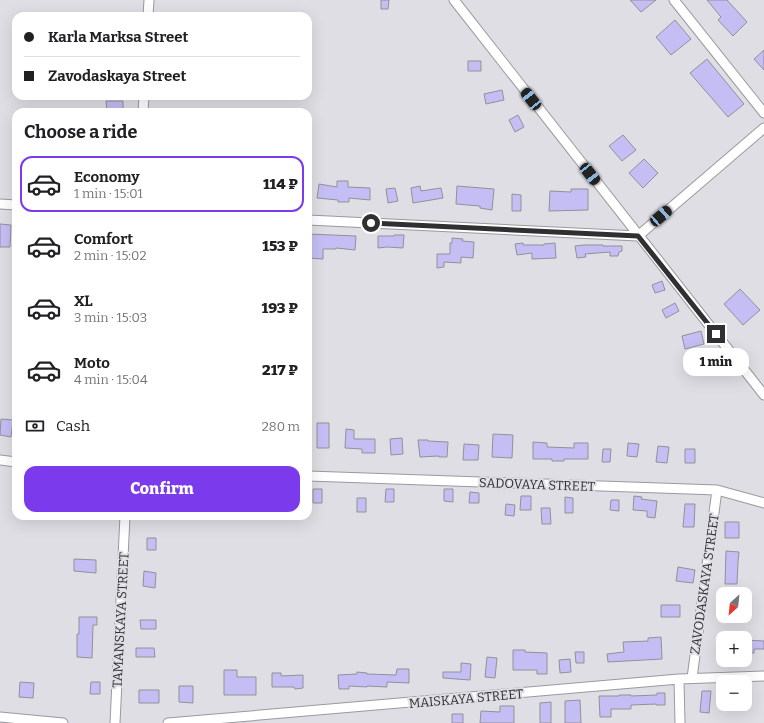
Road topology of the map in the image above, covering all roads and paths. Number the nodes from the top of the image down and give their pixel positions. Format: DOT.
graph roads {
  1 [pos="149,0"];
  2 [pos="454,0"];
  3 [pos="674,0"];
  4 [pos="148,12"];
  5 [pos="764,113"];
  6 [pos="764,128"];
  7 [pos="0,204"];
  8 [pos="12,205"];
  9 [pos="312,220"];
  10 [pos="638,236"];
  11 [pos="764,395"];
  12 [pos="0,460"];
  13 [pos="12,462"];
  14 [pos="312,476"];
  15 [pos="717,490"];
  16 [pos="764,504"];
  17 [pos="125,520"];
  18 [pos="764,676"];
  19 [pos="692,678"];
  20 [pos="679,679"];
  21 [pos="0,717"];
  22 [pos="63,723"];
  23 [pos="115,723"];
  24 [pos="168,723"];
  25 [pos="680,723"];
  1 -- 4 [label="street"];
  2 -- 10 [label="street"];
  3 -- 5 [label="street"];
  6 -- 10 [label="street"];
  7 -- 8 [label="street"];
  9 -- 10 [label="street"];
  10 -- 11 [label="street"];
  12 -- 13 [label="street"];
  14 -- 15 [label="street, SADOVAYA STREET"];
  15 -- 16 [label="street, SADOVAYA STREET"];
  15 -- 19 [label="street, ZAVODASKAYA STREET"];
  17 -- 23 [label="street, TAMANSKAYA STREET"];
  18 -- 19 [label="street, MAISKAYA STREET"];
  19 -- 20 [label="street, MAISKAYA STREET"];
  20 -- 24 [label="street, MAISKAYA STREET"];
  20 -- 25 [label="street"];
  21 -- 22 [label="street"];
}
